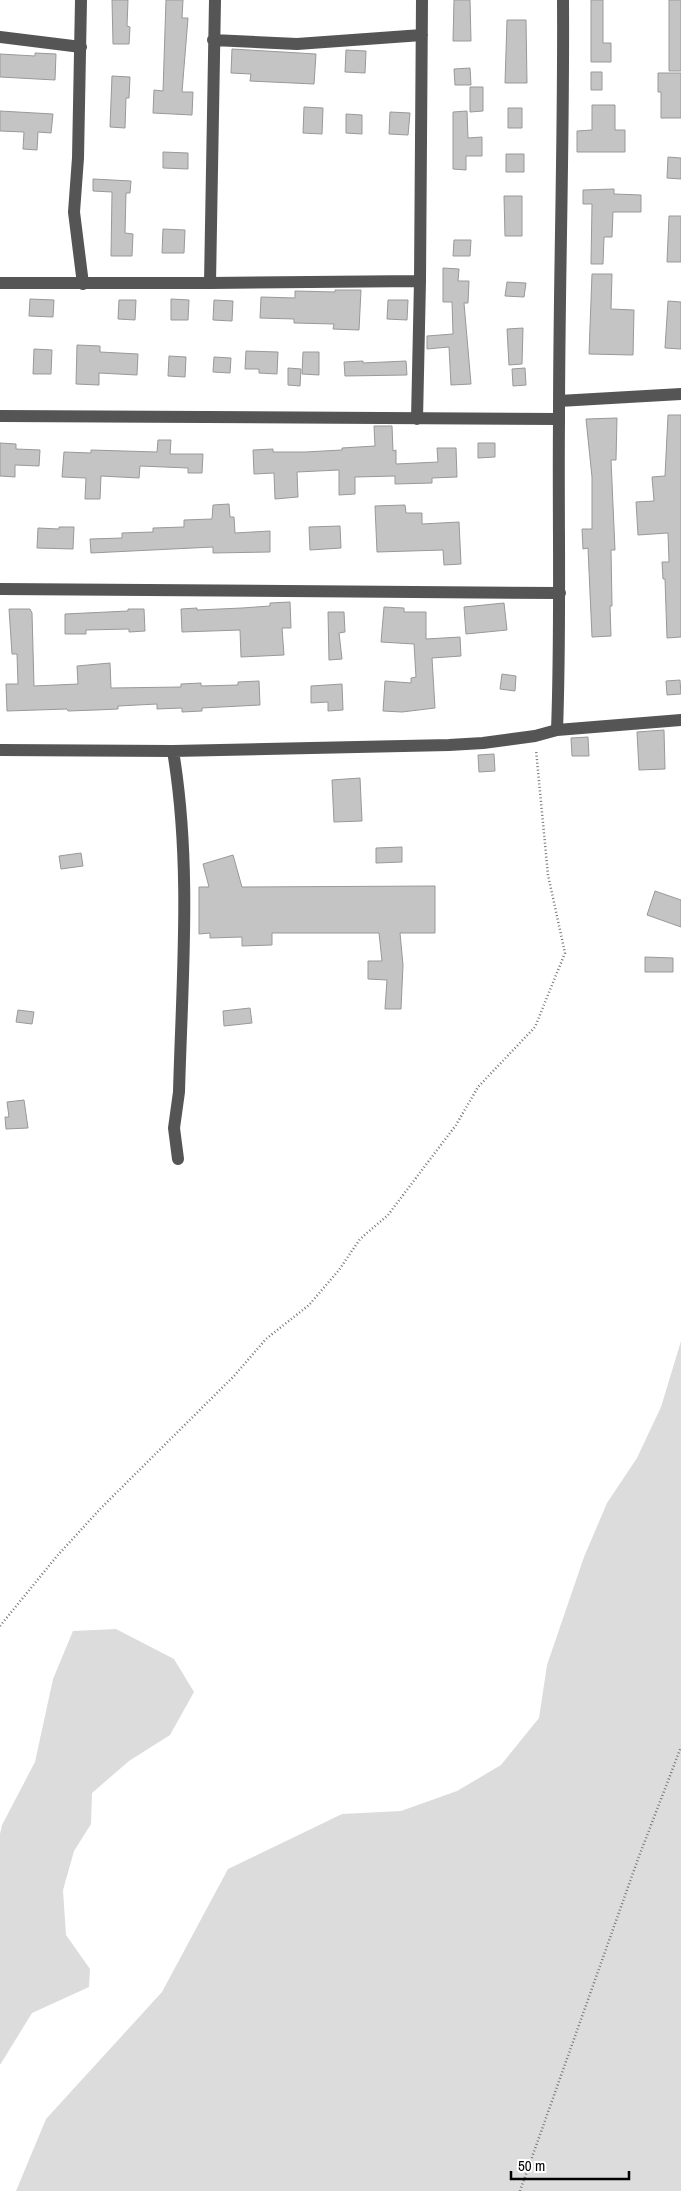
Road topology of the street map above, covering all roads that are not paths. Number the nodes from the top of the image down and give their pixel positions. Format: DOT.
graph roads {
  1 [pos="81,0"];
  2 [pos="215,0"];
  3 [pos="422,0"];
  4 [pos="563,0"];
  5 [pos="422,35"];
  6 [pos="0,37"];
  7 [pos="213,40"];
  8 [pos="80,47"];
  9 [pos="420,281"];
  10 [pos="0,283"];
  11 [pos="210,283"];
  12 [pos="84,284"];
  13 [pos="681,394"];
  14 [pos="559,401"];
  15 [pos="0,416"];
  16 [pos="417,419"];
  17 [pos="559,419"];
  18 [pos="0,589"];
  19 [pos="560,593"];
  20 [pos="681,720"];
  21 [pos="557,730"];
  22 [pos="0,750"];
  23 [pos="173,751"];
  24 [pos="178,1159"];
  1 -- 8 [label="street"];
  2 -- 7 [label="street"];
  3 -- 5 [label="street"];
  4 -- 14 [label="street"];
  5 -- 7 [label="street"];
  5 -- 9 [label="street"];
  6 -- 8 [label="street"];
  7 -- 11 [label="street"];
  8 -- 12 [label="street"];
  9 -- 11 [label="street"];
  9 -- 16 [label="street"];
  10 -- 12 [label="street"];
  11 -- 12 [label="street"];
  13 -- 14 [label="street"];
  14 -- 17 [label="street"];
  15 -- 16 [label="street"];
  16 -- 17 [label="street"];
  17 -- 19 [label="street"];
  18 -- 19 [label="street"];
  19 -- 21 [label="street"];
  20 -- 21 [label="street"];
  21 -- 23 [label="street"];
  22 -- 23 [label="street"];
  23 -- 24 [label="street"];
}
